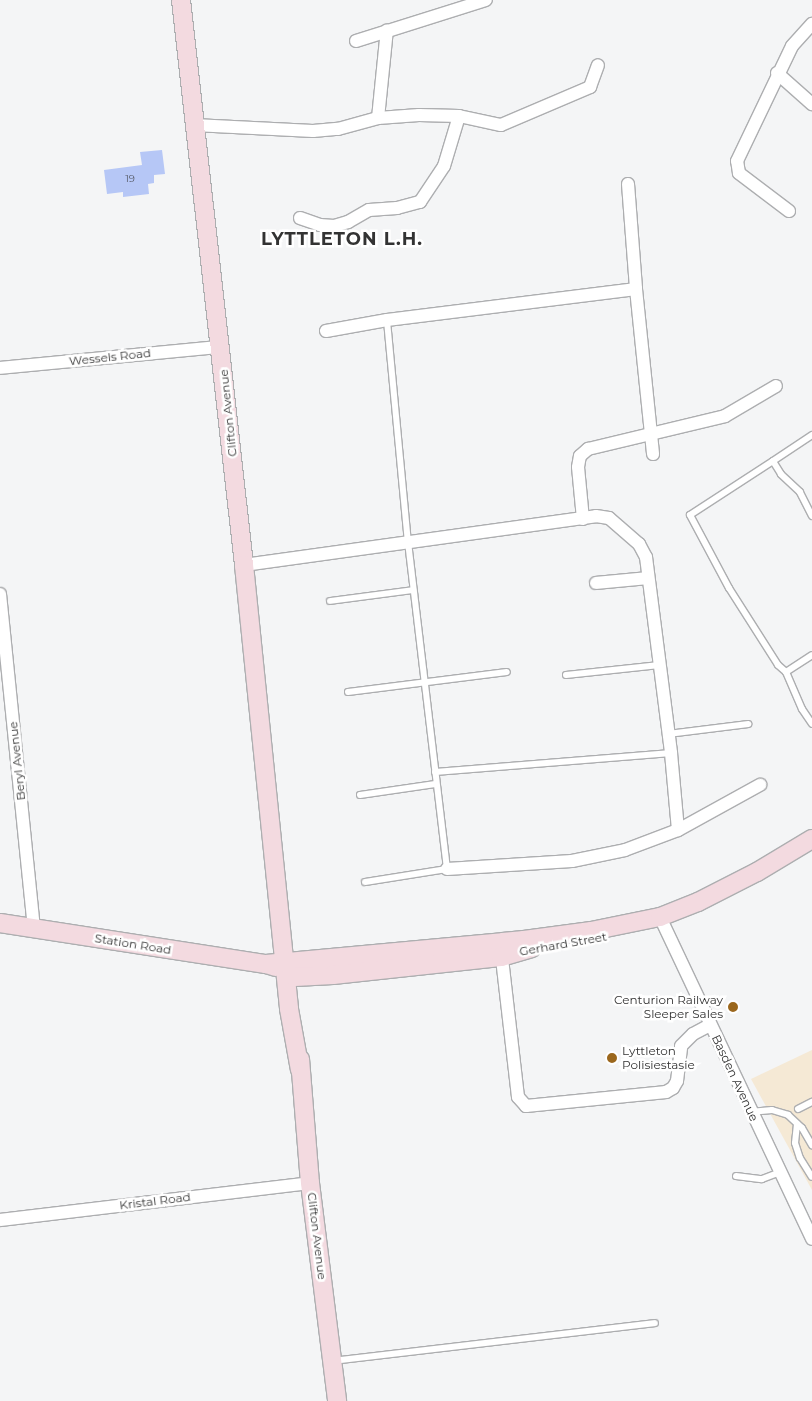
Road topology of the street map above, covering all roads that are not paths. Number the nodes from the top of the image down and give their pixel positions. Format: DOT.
graph roads {
  1 [pos="181,0"];
  2 [pos="486,0"];
  3 [pos="812,24"];
  4 [pos="387,30"];
  5 [pos="356,41"];
  6 [pos="598,65"];
  7 [pos="777,73"];
  8 [pos="812,104"];
  9 [pos="459,116"];
  10 [pos="378,118"];
  11 [pos="194,125"];
  12 [pos="628,184"];
  13 [pos="790,211"];
  14 [pos="300,218"];
  15 [pos="636,289"];
  16 [pos="387,320"];
  17 [pos="326,332"];
  18 [pos="220,346"];
  19 [pos="0,368"];
  20 [pos="776,386"];
  21 [pos="651,432"];
  22 [pos="812,435"];
  23 [pos="653,454"];
  24 [pos="773,461"];
  25 [pos="812,516"];
  26 [pos="583,519"];
  27 [pos="408,543"];
  28 [pos="244,565"];
  29 [pos="648,578"];
  30 [pos="596,583"];
  31 [pos="413,590"];
  32 [pos="0,594"];
  33 [pos="330,600"];
  34 [pos="812,655"];
  35 [pos="659,665"];
  36 [pos="507,672"];
  37 [pos="786,672"];
  38 [pos="566,675"];
  39 [pos="424,682"];
  40 [pos="348,692"];
  41 [pos="748,724"];
  42 [pos="812,724"];
  43 [pos="668,734"];
  44 [pos="671,753"];
  45 [pos="435,772"];
  46 [pos="435,784"];
  47 [pos="760,785"];
  48 [pos="360,795"];
  49 [pos="678,830"];
  50 [pos="812,839"];
  51 [pos="812,847"];
  52 [pos="447,870"];
  53 [pos="366,882"];
  54 [pos="663,920"];
  55 [pos="0,923"];
  56 [pos="34,929"];
  57 [pos="501,950"];
  58 [pos="290,967"];
  59 [pos="710,1025"];
  60 [pos="812,1102"];
  61 [pos="798,1109"];
  62 [pos="750,1112"];
  63 [pos="797,1124"];
  64 [pos="812,1145"];
  65 [pos="780,1172"];
  66 [pos="736,1176"];
  67 [pos="812,1177"];
  68 [pos="310,1183"];
  69 [pos="0,1220"];
  70 [pos="812,1239"];
  71 [pos="655,1323"];
  72 [pos="332,1362"];
  73 [pos="336,1401"];
  1 -- 11 [label="street, Clifton Avenue"];
  2 -- 4 [label="street"];
  3 -- 7 [label="street"];
  4 -- 5 [label="street"];
  4 -- 10 [label="street"];
  6 -- 9 [label="street"];
  7 -- 8 [label="street"];
  7 -- 13 [label="street"];
  9 -- 10 [label="street"];
  9 -- 14 [label="street"];
  10 -- 11 [label="street"];
  11 -- 18 [label="street, Clifton Avenue"];
  12 -- 15 [label="street"];
  15 -- 16 [label="street"];
  15 -- 21 [label="street"];
  16 -- 17 [label="street"];
  16 -- 27 [label="lane"];
  18 -- 19 [label="street, Wessels Road"];
  18 -- 28 [label="street, Clifton Avenue"];
  20 -- 21 [label="street"];
  21 -- 23 [label="street"];
  21 -- 26 [label="street"];
  22 -- 24 [label="lane"];
  24 -- 25 [label="lane"];
  24 -- 37 [label="lane"];
  26 -- 27 [label="street"];
  26 -- 29 [label="street"];
  27 -- 28 [label="street"];
  27 -- 31 [label="lane"];
  28 -- 58 [label="street, Clifton Avenue"];
  29 -- 30 [label="street"];
  29 -- 35 [label="street"];
  31 -- 33 [label="lane"];
  31 -- 39 [label="lane"];
  32 -- 56 [label="street, Beryl Avenue"];
  34 -- 37 [label="lane"];
  35 -- 38 [label="lane"];
  35 -- 43 [label="street"];
  36 -- 39 [label="lane"];
  37 -- 42 [label="lane"];
  39 -- 40 [label="lane"];
  39 -- 45 [label="lane"];
  41 -- 43 [label="lane"];
  43 -- 44 [label="street"];
  44 -- 45 [label="lane"];
  44 -- 49 [label="street"];
  45 -- 46 [label="lane"];
  46 -- 48 [label="lane"];
  46 -- 52 [label="lane"];
  47 -- 49 [label="street"];
  49 -- 52 [label="street"];
  50 -- 54 [label="street, Gerhard Street"];
  51 -- 54 [label="street, Gerhard Street"];
  52 -- 53 [label="lane"];
  54 -- 57 [label="street, Gerhard Street"];
  54 -- 59 [label="street, Basden Avenue"];
  55 -- 56 [label="street, Station Road"];
  56 -- 58 [label="street, Station Road"];
  57 -- 58 [label="street, Gerhard Street"];
  57 -- 59 [label="street"];
  58 -- 68 [label="street, Clifton Avenue"];
  59 -- 62 [label="street, Basden Avenue"];
  60 -- 61 [label="lane"];
  62 -- 63 [label="lane"];
  62 -- 65 [label="street, Basden Avenue"];
  63 -- 64 [label="lane"];
  63 -- 67 [label="lane"];
  65 -- 66 [label="lane"];
  65 -- 70 [label="street, Basden Avenue"];
  68 -- 69 [label="street, Kristal Road"];
  68 -- 72 [label="street, Clifton Avenue"];
  71 -- 72 [label="lane"];
  72 -- 73 [label="street, Clifton Avenue"];
}
